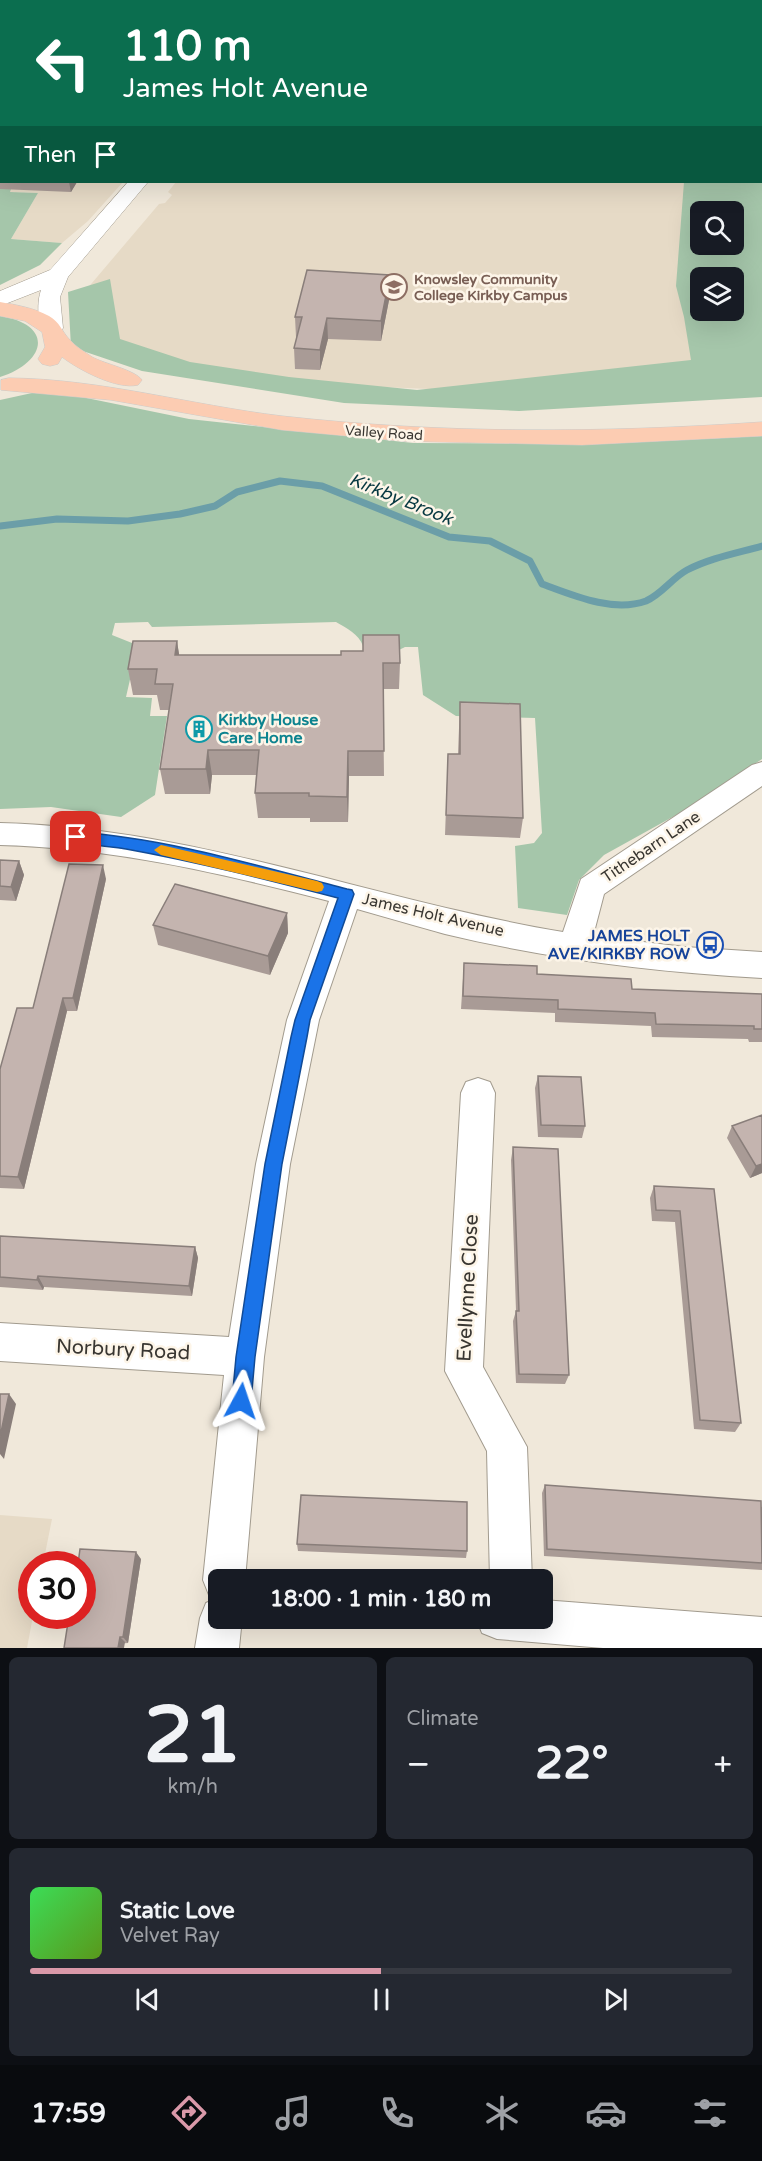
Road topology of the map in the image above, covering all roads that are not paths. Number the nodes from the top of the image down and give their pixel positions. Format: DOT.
graph roads {
  1 [pos="137,183"];
  2 [pos="58,275"];
  3 [pos="0,299"];
  4 [pos="0,309"];
  5 [pos="54,334"];
  6 [pos="4,386"];
  7 [pos="762,412"];
  8 [pos="762,429"];
  9 [pos="762,772"];
  10 [pos="0,834"];
  11 [pos="347,894"];
  12 [pos="575,945"];
  13 [pos="762,965"];
  14 [pos="478,1093"];
  15 [pos="0,1342"];
  16 [pos="245,1357"];
  17 [pos="225,1569"];
  18 [pos="511,1569"];
  19 [pos="220,1629"];
  20 [pos="553,1629"];
  21 [pos="587,1637"];
  22 [pos="762,1639"];
  23 [pos="217,1648"];
  1 -- 2 [label="street"];
  2 -- 3 [label="street"];
  2 -- 5 [label="street"];
  4 -- 5 [label="main road, Valley Road"];
  5 -- 6 [label="main road"];
  5 -- 7 [label="main road, Valley Road"];
  6 -- 8 [label="main road, Valley Road"];
  9 -- 12 [label="street, Tithebarn Lane"];
  10 -- 11 [label="street, James Holt Avenue"];
  11 -- 12 [label="street, James Holt Avenue"];
  11 -- 16 [label="street"];
  12 -- 13 [label="street, James Holt Avenue"];
  14 -- 18 [label="street, Evellynne Close"];
  15 -- 16 [label="street, Norbury Road"];
  16 -- 17 [label="street"];
  19 -- 23 [label="street"];
  20 -- 21 [label="street"];
  21 -- 22 [label="street"];
}
